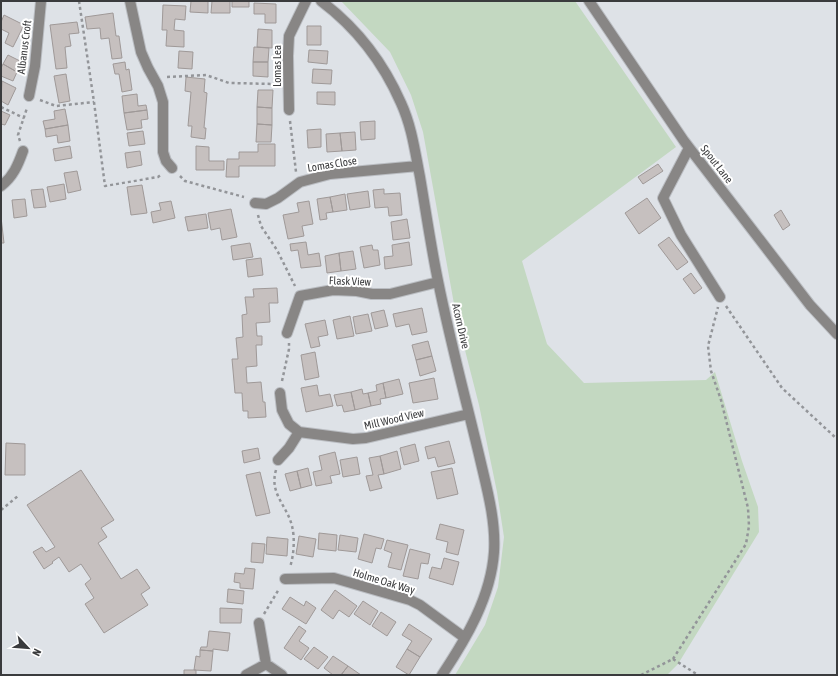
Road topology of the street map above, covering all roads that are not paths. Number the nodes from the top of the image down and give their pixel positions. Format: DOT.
graph roads {
  1 [pos="41,1"];
  2 [pos="130,1"];
  3 [pos="306,1"];
  4 [pos="322,1"];
  5 [pos="590,1"];
  6 [pos="29,96"];
  7 [pos="289,110"];
  8 [pos="689,148"];
  9 [pos="24,151"];
  10 [pos="418,166"];
  11 [pos="172,168"];
  12 [pos="1,186"];
  13 [pos="255,203"];
  14 [pos="438,282"];
  15 [pos="720,297"];
  16 [pos="287,333"];
  17 [pos="837,334"];
  18 [pos="280,393"];
  19 [pos="470,414"];
  20 [pos="299,432"];
  21 [pos="278,460"];
  22 [pos="285,579"];
  23 [pos="259,623"];
  24 [pos="465,638"];
  25 [pos="266,664"];
  26 [pos="246,675"];
  27 [pos="282,675"];
  28 [pos="442,675"];
  1 -- 6 [label="street, Albanus Croft"];
  2 -- 11 [label="street"];
  3 -- 7 [label="street, Lomas Lea"];
  4 -- 10 [label="street, Acorn Drive"];
  5 -- 8 [label="street, Spout Lane"];
  8 -- 15 [label="street"];
  8 -- 17 [label="street, Spout Lane"];
  9 -- 12 [label="street"];
  10 -- 13 [label="street, Lomas Close"];
  10 -- 14 [label="street, Acorn Drive"];
  14 -- 16 [label="street, Flask View"];
  14 -- 19 [label="street, Acorn Drive"];
  18 -- 20 [label="street"];
  19 -- 20 [label="street, Mill Wood View"];
  19 -- 24 [label="street, Acorn Drive"];
  20 -- 21 [label="street"];
  22 -- 24 [label="street, Holme Oak Way"];
  23 -- 25 [label="street"];
  24 -- 28 [label="street, Acorn Drive"];
  25 -- 26 [label="street"];
  25 -- 27 [label="street"];
}
